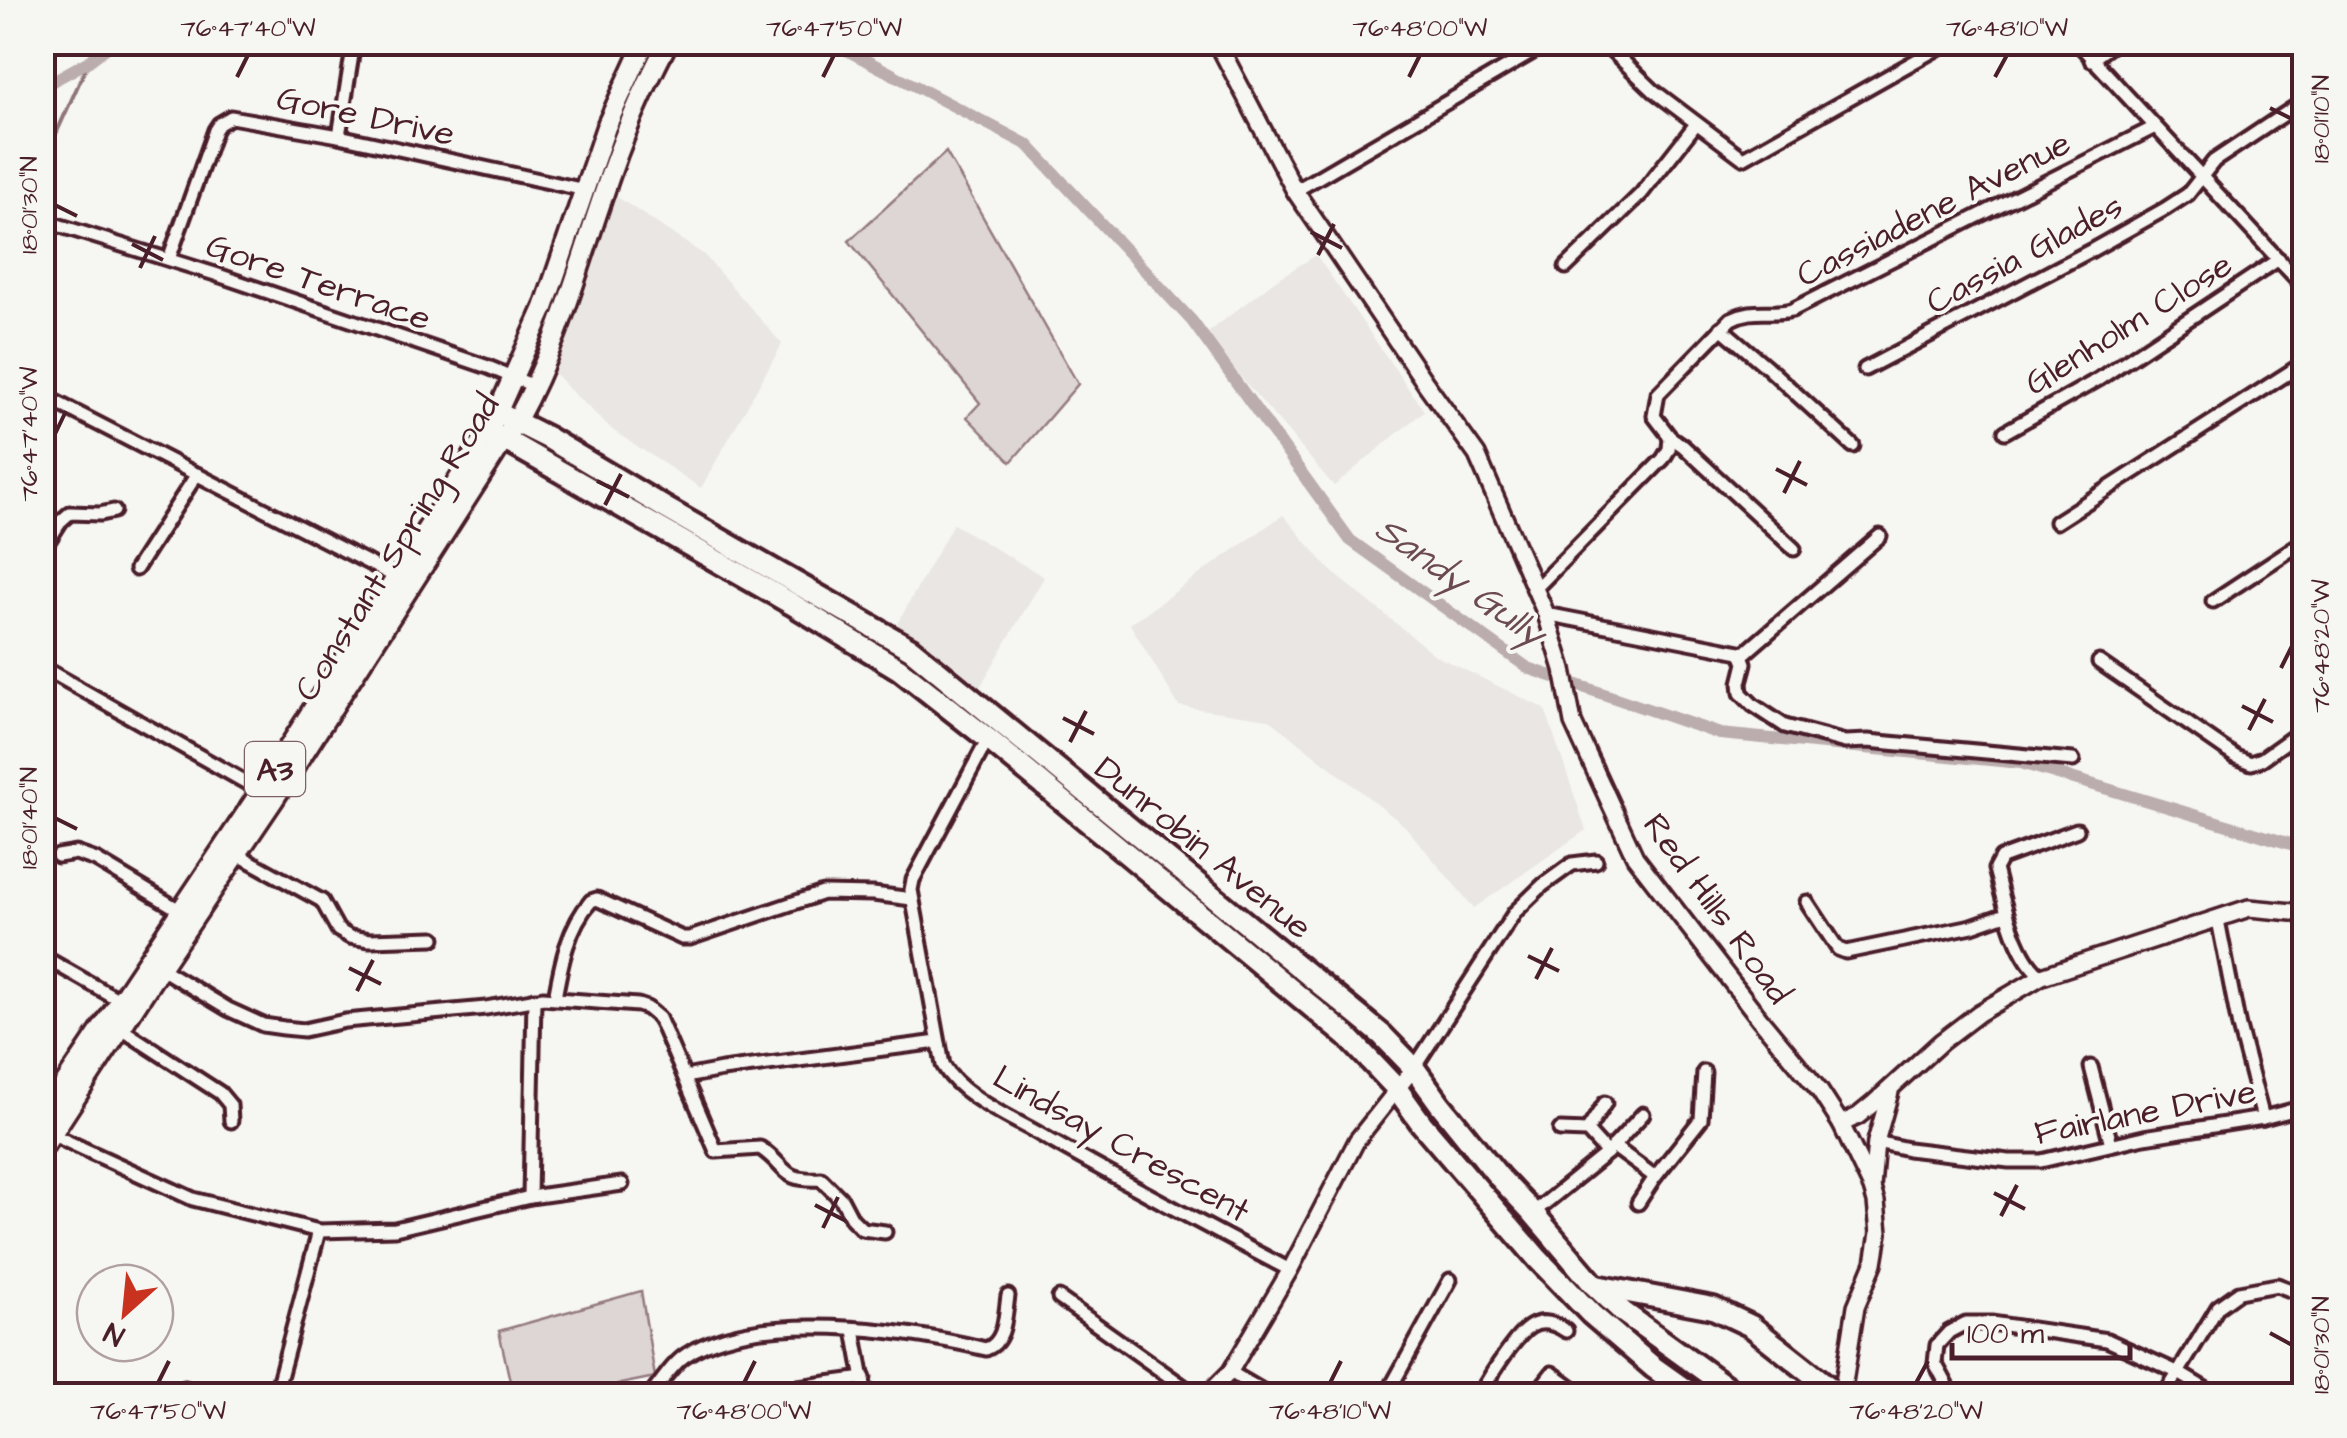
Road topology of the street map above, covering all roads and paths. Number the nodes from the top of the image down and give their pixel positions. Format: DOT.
graph roads {
  1 [pos="354,42"];
  2 [pos="645,42"];
  3 [pos="668,42"];
  4 [pos="1216,42"];
  5 [pos="1550,42"];
  6 [pos="1602,42"];
  7 [pos="1948,42"];
  8 [pos="2077,42"];
  9 [pos="2116,42"];
  10 [pos="2091,60"];
  11 [pos="2304,101"];
  12 [pos="1696,124"];
  13 [pos="2155,126"];
  14 [pos="339,136"];
  15 [pos="2202,177"];
  16 [pos="585,190"];
  17 [pos="1296,190"];
  18 [pos="48,222"];
  19 [pos="169,259"];
  20 [pos="2279,259"];
  21 [pos="1566,267"];
  22 [pos="2304,287"];
  23 [pos="1721,328"];
  24 [pos="2304,363"];
  25 [pos="1865,369"];
  26 [pos="514,378"];
  27 [pos="534,386"];
  28 [pos="45,401"];
  29 [pos="502,427"];
  30 [pos="2005,432"];
  31 [pos="1670,437"];
  32 [pos="1853,446"];
  33 [pos="197,474"];
  34 [pos="114,511"];
  35 [pos="2056,522"];
  36 [pos="1880,536"];
  37 [pos="2304,541"];
  38 [pos="1794,548"];
  39 [pos="42,551"];
  40 [pos="136,569"];
  41 [pos="396,577"];
  42 [pos="1536,589"];
  43 [pos="2213,602"];
  44 [pos="1546,614"];
  45 [pos="1741,654"];
  46 [pos="2099,662"];
  47 [pos="42,667"];
  48 [pos="1003,724"];
  49 [pos="2304,730"];
  50 [pos="986,738"];
  51 [pos="2072,760"];
  52 [pos="261,791"];
  53 [pos="2076,830"];
  54 [pos="237,854"];
  55 [pos="58,856"];
  56 [pos="1596,861"];
  57 [pos="912,899"];
  58 [pos="1807,902"];
  59 [pos="182,911"];
  60 [pos="2006,914"];
  61 [pos="2304,916"];
  62 [pos="2218,920"];
  63 [pos="434,938"];
  64 [pos="42,956"];
  65 [pos="160,968"];
  66 [pos="2042,976"];
  67 [pos="555,998"];
  68 [pos="534,999"];
  69 [pos="120,1001"];
  70 [pos="120,1028"];
  71 [pos="938,1042"];
  72 [pos="2091,1067"];
  73 [pos="1414,1068"];
  74 [pos="1704,1072"];
  75 [pos="685,1078"];
  76 [pos="1891,1088"];
  77 [pos="1396,1089"];
  78 [pos="1605,1103"];
  79 [pos="2304,1108"];
  80 [pos="1643,1114"];
  81 [pos="1858,1116"];
  82 [pos="2263,1118"];
  83 [pos="230,1121"];
  84 [pos="1841,1124"];
  85 [pos="1560,1130"];
  86 [pos="1588,1131"];
  87 [pos="46,1134"];
  88 [pos="1876,1142"];
  89 [pos="2111,1144"];
  90 [pos="1610,1150"];
  91 [pos="1855,1154"];
  92 [pos="1655,1178"];
  93 [pos="622,1184"];
  94 [pos="1872,1188"];
  95 [pos="530,1197"];
  96 [pos="1638,1203"];
  97 [pos="1533,1212"];
  98 [pos="319,1232"];
  99 [pos="885,1232"];
  100 [pos="1290,1270"];
  101 [pos="1450,1280"];
  102 [pos="1594,1285"];
  103 [pos="2304,1295"];
  104 [pos="1008,1296"];
  105 [pos="1058,1298"];
  106 [pos="854,1330"];
  107 [pos="1566,1331"];
  108 [pos="1230,1372"];
  109 [pos="2177,1372"];
  110 [pos="864,1378"];
  111 [pos="185,1388"];
  112 [pos="791,1388"];
  113 [pos="651,1395"];
  114 [pos="1584,1395"];
  115 [pos="205,1396"];
  116 [pos="275,1396"];
  117 [pos="866,1396"];
  118 [pos="1188,1396"];
  119 [pos="1206,1396"];
  120 [pos="1271,1396"];
  121 [pos="1386,1396"];
  122 [pos="1479,1396"];
  123 [pos="1534,1396"];
  124 [pos="1694,1396"];
  125 [pos="1739,1396"];
  126 [pos="1840,1396"];
  127 [pos="1953,1396"];
  128 [pos="2164,1396"];
  129 [pos="2218,1396"];
  1 -- 14 [label="street"];
  2 -- 16 [label="main road, Constant Spring Road / A3"];
  3 -- 27 [label="main road, Constant Spring Road / A3"];
  4 -- 17 [label="main road, Red Hills Road"];
  5 -- 17 [label="street"];
  6 -- 12 [label="street"];
  7 -- 12 [label="street"];
  8 -- 10 [label="street"];
  9 -- 10 [label="street"];
  10 -- 13 [label="street"];
  11 -- 15 [label="street, Cassia Glades"];
  12 -- 21 [label="street"];
  13 -- 15 [label="street"];
  13 -- 23 [label="street, Cassiadene Avenue"];
  14 -- 16 [label="street, Gore Drive"];
  14 -- 19 [label="street, Gore Drive"];
  15 -- 20 [label="street"];
  15 -- 25 [label="street, Cassia Glades"];
  16 -- 26 [label="main road, Constant Spring Road / A3"];
  17 -- 42 [label="main road, Red Hills Road"];
  18 -- 19 [label="street, Gore Terrace"];
  19 -- 26 [label="street, Gore Terrace"];
  20 -- 22 [label="street"];
  20 -- 30 [label="street, Glenholm Close"];
  23 -- 31 [label="street, Cassiadene Avenue"];
  23 -- 32 [label="street"];
  24 -- 35 [label="street"];
  26 -- 27 [label="street, Gore Terrace"];
  26 -- 29 [label="main road, Constant Spring Road / A3"];
  27 -- 29 [label="main road, Constant Spring Road / A3"];
  28 -- 33 [label="street"];
  29 -- 41 [label="main road, Constant Spring Road / A3"];
  29 -- 48 [label="highway, Dunrobin Avenue"];
  29 -- 50 [label="highway, Dunrobin Avenue"];
  29 -- 54 [label="main road, Constant Spring Road / A3"];
  31 -- 38 [label="street"];
  31 -- 42 [label="street"];
  33 -- 40 [label="street"];
  33 -- 41 [label="street"];
  34 -- 39 [label="street"];
  36 -- 45 [label="street"];
  37 -- 43 [label="street"];
  41 -- 52 [label="main road, Constant Spring Road / A3"];
  42 -- 44 [label="main road, Red Hills Road"];
  44 -- 45 [label="street"];
  44 -- 84 [label="main road, Red Hills Road"];
  45 -- 51 [label="street"];
  46 -- 49 [label="street"];
  47 -- 52 [label="street"];
  48 -- 50 [label="street, Lindsay Crescent"];
  48 -- 73 [label="highway, Dunrobin Avenue"];
  50 -- 57 [label="street, Lindsay Crescent"];
  50 -- 77 [label="highway, Dunrobin Avenue"];
  52 -- 59 [label="main road, Constant Spring Road / A3"];
  53 -- 60 [label="street"];
  54 -- 63 [label="street"];
  54 -- 65 [label="main road, Constant Spring Road / A3"];
  55 -- 59 [label="street"];
  56 -- 73 [label="street"];
  57 -- 67 [label="street"];
  57 -- 71 [label="street, Lindsay Crescent"];
  58 -- 60 [label="street"];
  59 -- 69 [label="main road, Constant Spring Road / A3"];
  60 -- 66 [label="street"];
  61 -- 62 [label="main road"];
  62 -- 66 [label="main road"];
  62 -- 82 [label="street"];
  64 -- 69 [label="street"];
  65 -- 68 [label="street"];
  65 -- 70 [label="main road, Constant Spring Road / A3"];
  66 -- 76 [label="main road"];
  67 -- 68 [label="street"];
  67 -- 75 [label="street"];
  68 -- 95 [label="street"];
  69 -- 87 [label="main road, Constant Spring Road / A3"];
  70 -- 83 [label="street"];
  70 -- 87 [label="main road, Constant Spring Road / A3"];
  71 -- 75 [label="street"];
  71 -- 100 [label="street, Lindsay Crescent"];
  72 -- 89 [label="street"];
  73 -- 77 [label="street"];
  73 -- 97 [label="highway, Dunrobin Avenue"];
  74 -- 92 [label="street"];
  75 -- 99 [label="street"];
  76 -- 81 [label="main road"];
  76 -- 88 [label="main road"];
  77 -- 100 [label="street"];
  77 -- 124 [label="highway, Dunrobin Avenue"];
  78 -- 86 [label="street"];
  79 -- 82 [label="street, Fairlane Drive"];
  80 -- 90 [label="street"];
  81 -- 84 [label="main road"];
  81 -- 88 [label="main road"];
  82 -- 89 [label="street, Fairlane Drive"];
  84 -- 91 [label="main road, Red Hills Road"];
  85 -- 86 [label="street"];
  86 -- 90 [label="street"];
  87 -- 98 [label="street"];
  88 -- 89 [label="street, Fairlane Drive"];
  88 -- 91 [label="main road"];
  88 -- 94 [label="main road"];
  90 -- 92 [label="street"];
  90 -- 97 [label="street"];
  91 -- 94 [label="main road, Red Hills Road"];
  92 -- 96 [label="street"];
  93 -- 95 [label="street"];
  94 -- 126 [label="main road, Red Hills Road"];
  95 -- 98 [label="street"];
  97 -- 102 [label="highway, Dunrobin Avenue"];
  98 -- 116 [label="street"];
  100 -- 108 [label="street"];
  101 -- 121 [label="street"];
  102 -- 125 [label="highway, Dunrobin Avenue"];
  102 -- 126 [label="highway"];
  103 -- 109 [label="street"];
  104 -- 106 [label="street"];
  105 -- 118 [label="street"];
  106 -- 110 [label="street"];
  106 -- 113 [label="street"];
  107 -- 122 [label="street"];
  108 -- 119 [label="street"];
  108 -- 120 [label="street"];
  109 -- 127 [label="street"];
  109 -- 128 [label="street"];
  109 -- 129 [label="street"];
  110 -- 112 [label="street"];
  110 -- 117 [label="street"];
  111 -- 115 [label="street"];
  114 -- 123 [label="street"];
}
